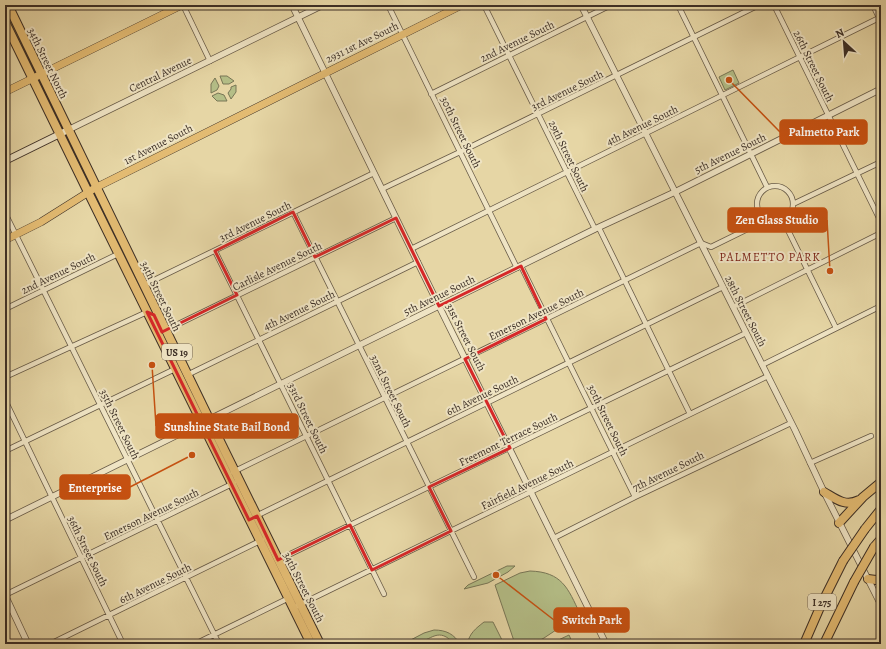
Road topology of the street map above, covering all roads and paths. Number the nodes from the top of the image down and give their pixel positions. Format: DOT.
graph roads {
  1 [pos="8,5"];
  2 [pos="182,5"];
  3 [pos="292,5"];
  4 [pos="323,5"];
  5 [pos="388,5"];
  6 [pos="462,5"];
  7 [pos="484,5"];
  8 [pos="581,5"];
  9 [pos="611,5"];
  10 [pos="678,5"];
  11 [pos="760,5"];
  12 [pos="774,5"];
  13 [pos="873,5"];
  14 [pos="5,12"];
  15 [pos="13,16"];
  16 [pos="587,16"];
  17 [pos="298,17"];
  18 [pos="880,19"];
  19 [pos="5,22"];
  20 [pos="403,34"];
  21 [pos="694,37"];
  22 [pos="509,55"];
  23 [pos="800,57"];
  24 [pos="210,61"];
  25 [pos="325,73"];
  26 [pos="41,74"];
  27 [pos="617,76"];
  28 [pos="33,79"];
  29 [pos="881,89"];
  30 [pos="5,92"];
  31 [pos="431,94"];
  32 [pos="722,95"];
  33 [pos="538,114"];
  34 [pos="828,115"];
  35 [pos="68,130"];
  36 [pos="646,133"];
  37 [pos="60,134"];
  38 [pos="460,152"];
  39 [pos="751,153"];
  40 [pos="5,161"];
  41 [pos="881,162"];
  42 [pos="567,172"];
  43 [pos="374,173"];
  44 [pos="857,173"];
  45 [pos="767,187"];
  46 [pos="96,188"];
  47 [pos="382,189"];
  48 [pos="88,192"];
  49 [pos="675,192"];
  50 [pos="793,204"];
  51 [pos="489,210"];
  52 [pos="293,212"];
  53 [pos="5,213"];
  54 [pos="396,218"];
  55 [pos="101,220"];
  56 [pos="766,220"];
  57 [pos="783,220"];
  58 [pos="881,222"];
  59 [pos="597,228"];
  60 [pos="881,234"];
  61 [pos="16,235"];
  62 [pos="120,237"];
  63 [pos="5,240"];
  64 [pos="701,244"];
  65 [pos="411,249"];
  66 [pos="215,251"];
  67 [pos="119,256"];
  68 [pos="315,257"];
  69 [pos="418,262"];
  70 [pos="519,267"];
  71 [pos="808,270"];
  72 [pos="625,281"];
  73 [pos="144,285"];
  74 [pos="723,287"];
  75 [pos="43,290"];
  76 [pos="237,295"];
  77 [pos="337,302"];
  78 [pos="439,306"];
  79 [pos="881,306"];
  80 [pos="733,307"];
  81 [pos="5,309"];
  82 [pos="146,312"];
  83 [pos="546,319"];
  84 [pos="646,325"];
  85 [pos="836,328"];
  86 [pos="166,330"];
  87 [pos="746,333"];
  88 [pos="170,339"];
  89 [pos="259,340"];
  90 [pos="359,345"];
  91 [pos="71,346"];
  92 [pos="465,359"];
  93 [pos="569,363"];
  94 [pos="762,365"];
  95 [pos="175,369"];
  96 [pos="669,371"];
  97 [pos="187,375"];
  98 [pos="768,376"];
  99 [pos="5,377"];
  100 [pos="281,384"];
  101 [pos="385,398"];
  102 [pos="5,400"];
  103 [pos="487,403"];
  104 [pos="100,405"];
  105 [pos="592,408"];
  106 [pos="690,414"];
  107 [pos="205,421"];
  108 [pos="791,423"];
  109 [pos="306,436"];
  110 [pos="871,436"];
  111 [pos="25,441"];
  112 [pos="407,442"];
  113 [pos="510,448"];
  114 [pos="5,451"];
  115 [pos="613,452"];
  116 [pos="127,460"];
  117 [pos="810,463"];
  118 [pos="231,473"];
  119 [pos="328,481"];
  120 [pos="881,482"];
  121 [pos="235,483"];
  122 [pos="429,487"];
  123 [pos="532,492"];
  124 [pos="824,492"];
  125 [pos="52,497"];
  126 [pos="636,497"];
  127 [pos="863,497"];
  128 [pos="881,509"];
  129 [pos="253,518"];
  130 [pos="5,520"];
  131 [pos="158,521"];
  132 [pos="839,522"];
  133 [pos="350,526"];
  134 [pos="451,531"];
  135 [pos="554,538"];
  136 [pos="881,539"];
  137 [pos="264,540"];
  138 [pos="81,558"];
  139 [pos="278,560"];
  140 [pos="372,570"];
  141 [pos="474,577"];
  142 [pos="186,578"];
  143 [pos="868,579"];
  144 [pos="881,579"];
  145 [pos="384,594"];
  146 [pos="5,595"];
  147 [pos="292,597"];
  148 [pos="881,605"];
  149 [pos="297,607"];
  150 [pos="109,615"];
  151 [pos="214,635"];
  152 [pos="28,644"];
  153 [pos="50,644"];
  154 [pos="123,644"];
  155 [pos="195,644"];
  156 [pos="219,644"];
  157 [pos="311,644"];
  158 [pos="320,644"];
  159 [pos="606,644"];
  160 [pos="804,644"];
  161 [pos="824,644"];
  1 -- 15 [label="highway, 34th Street North / US 19"];
  2 -- 24 [label="street"];
  2 -- 26 [label="main road"];
  3 -- 17 [label="street, 31st Street South"];
  4 -- 17 [label="street, Central Avenue"];
  5 -- 20 [label="street, 30th Street South"];
  6 -- 20 [label="main road, 2931 1st Ave South"];
  7 -- 22 [label="street, 29th Street South"];
  8 -- 16 [label="street, 28th Street South"];
  9 -- 16 [label="street, 2nd Avenue South"];
  10 -- 21 [label="street"];
  11 -- 21 [label="street, 3rd Avenue South"];
  12 -- 23 [label="street, 26th Street South"];
  13 -- 18 [label="street"];
  14 -- 15 [label="highway"];
  15 -- 26 [label="highway, 34th Street North / US 19"];
  16 -- 22 [label="street, 2nd Avenue South"];
  16 -- 27 [label="street, 28th Street South"];
  17 -- 24 [label="street, Central Avenue"];
  17 -- 25 [label="street, 31st Street South"];
  18 -- 23 [label="street, 4th Avenue South"];
  19 -- 28 [label="highway, 34th Street North / US 19"];
  20 -- 25 [label="main road, 2931 1st Ave South"];
  20 -- 31 [label="street, 30th Street South"];
  21 -- 27 [label="street, 3rd Avenue South"];
  21 -- 32 [label="street"];
  22 -- 31 [label="street, 2nd Avenue South"];
  22 -- 33 [label="street, 29th Street South"];
  23 -- 32 [label="street, 4th Avenue South"];
  23 -- 34 [label="street, 26th Street South"];
  24 -- 35 [label="street, Central Avenue"];
  25 -- 43 [label="street, 31st Street South"];
  25 -- 46 [label="main road, 1st Avenue South"];
  26 -- 28 [label="main road"];
  26 -- 35 [label="highway, 34th Street North / US 19"];
  27 -- 33 [label="street, 3rd Avenue South"];
  27 -- 36 [label="street, 28th Street South"];
  28 -- 30 [label="main road"];
  28 -- 37 [label="highway, 34th Street North / US 19"];
  29 -- 34 [label="street, 5th Avenue South"];
  31 -- 38 [label="street, 30th Street South"];
  32 -- 36 [label="street, 4th Avenue South"];
  32 -- 39 [label="street"];
  33 -- 38 [label="street, 3rd Avenue South"];
  33 -- 42 [label="street, 29th Street South"];
  34 -- 39 [label="street, 5th Avenue South"];
  34 -- 44 [label="street, 26th Street South"];
  35 -- 37 [label="main road, Central Avenue"];
  35 -- 46 [label="highway, 34th Street South / US 19"];
  36 -- 42 [label="street, 4th Avenue South"];
  36 -- 49 [label="street, 28th Street South"];
  37 -- 40 [label="main road, Central Avenue"];
  37 -- 48 [label="highway, 34th Street South / US 19"];
  38 -- 47 [label="street, 3rd Avenue South"];
  38 -- 51 [label="street, 30th Street South"];
  39 -- 45 [label="street"];
  39 -- 49 [label="street, 5th Avenue South"];
  41 -- 44 [label="street"];
  42 -- 51 [label="street, 4th Avenue South"];
  42 -- 59 [label="street, 29th Street South"];
  43 -- 47 [label="street, 31st Street South"];
  43 -- 52 [label="street, 3rd Avenue South"];
  44 -- 50 [label="street"];
  44 -- 58 [label="street, 26th Street South"];
  45 -- 50 [label="street"];
  45 -- 56 [label="street"];
  46 -- 48 [label="main road, 1st Avenue South"];
  46 -- 62 [label="highway, 34th Street South / US 19"];
  47 -- 54 [label="street, 31st Street South"];
  48 -- 55 [label="highway, 34th Street South / US 19"];
  48 -- 61 [label="main road, 1st Avenue South"];
  49 -- 59 [label="street, 5th Avenue South"];
  49 -- 64 [label="street, 28th Street South"];
  50 -- 57 [label="street"];
  51 -- 65 [label="street, 4th Avenue South"];
  51 -- 70 [label="street, 30th Street South"];
  52 -- 66 [label="street, 3rd Avenue South"];
  52 -- 68 [label="street, 32nd Street South"];
  53 -- 61 [label="street, 35th Street South"];
  54 -- 65 [label="street, 31st Street South"];
  54 -- 68 [label="street, Carlisle Avenue South"];
  55 -- 62 [label="highway"];
  55 -- 67 [label="highway, 34th Street South / US 19"];
  56 -- 57 [label="street"];
  56 -- 64 [label="street, Emerson Avenue South"];
  57 -- 71 [label="street"];
  59 -- 70 [label="street, 5th Avenue South"];
  59 -- 72 [label="street, 29th Street South"];
  60 -- 71 [label="street"];
  61 -- 63 [label="main road, 1st Avenue South"];
  61 -- 75 [label="street, 35th Street South"];
  62 -- 73 [label="highway, 34th Street South / US 19"];
  64 -- 72 [label="street, Emerson Avenue South"];
  64 -- 74 [label="street, 28th Street South"];
  65 -- 69 [label="street, 31st Street South"];
  66 -- 73 [label="street, 3rd Avenue South"];
  66 -- 76 [label="street, 33rd Street South"];
  67 -- 73 [label="highway"];
  67 -- 75 [label="street, 2nd Avenue South"];
  67 -- 82 [label="highway, 34th Street South / US 19"];
  68 -- 76 [label="street, Carlisle Avenue South"];
  68 -- 77 [label="street, 32nd Street South"];
  69 -- 77 [label="street, 4th Avenue South"];
  69 -- 78 [label="street, 31st Street South"];
  70 -- 78 [label="street, 5th Avenue South"];
  70 -- 83 [label="street, 30th Street South"];
  71 -- 80 [label="street"];
  71 -- 85 [label="street"];
  72 -- 83 [label="street, Emerson Avenue South"];
  72 -- 84 [label="street, 29th Street South"];
  73 -- 86 [label="highway, 34th Street South / US 19"];
  74 -- 80 [label="street, 28th Street South"];
  74 -- 84 [label="street, 6th Avenue South"];
  75 -- 81 [label="street, 2nd Avenue South"];
  75 -- 91 [label="street, 35th Street South"];
  76 -- 86 [label="street, Carlisle Avenue South"];
  76 -- 89 [label="street, 33rd Street South"];
  77 -- 89 [label="street, 4th Avenue South"];
  77 -- 90 [label="street, 32nd Street South"];
  78 -- 90 [label="street, 5th Avenue South"];
  78 -- 92 [label="street, 31st Street South"];
  79 -- 85 [label="street"];
  80 -- 87 [label="street, 28th Street South"];
  82 -- 88 [label="highway"];
  82 -- 91 [label="street"];
  82 -- 95 [label="highway, 34th Street South / US 19"];
  83 -- 92 [label="street, Emerson Avenue South"];
  83 -- 93 [label="street, 30th Street South"];
  84 -- 93 [label="street, 6th Avenue South"];
  84 -- 96 [label="street, 29th Street South"];
  85 -- 94 [label="street"];
  86 -- 88 [label="highway, 34th Street South / US 19"];
  87 -- 94 [label="street, 28th Street South"];
  87 -- 96 [label="street, Freemont Terrace South"];
  88 -- 97 [label="highway, 34th Street South / US 19"];
  89 -- 97 [label="street, 4th Avenue South"];
  89 -- 100 [label="street, 33rd Street South"];
  90 -- 100 [label="street, 5th Avenue South"];
  90 -- 101 [label="street, 32nd Street South"];
  91 -- 99 [label="street"];
  91 -- 104 [label="street, 35th Street South"];
  92 -- 101 [label="street, Emerson Avenue South"];
  92 -- 103 [label="street, 31st Street South"];
  93 -- 103 [label="street, 6th Avenue South"];
  93 -- 105 [label="street, 30th Street South"];
  94 -- 98 [label="street, 28th Street South"];
  95 -- 104 [label="street"];
  95 -- 107 [label="highway, 34th Street South / US 19"];
  96 -- 105 [label="street, Freemont Terrace South"];
  96 -- 106 [label="street, 29th Street South"];
  97 -- 107 [label="highway, 34th Street South / US 19"];
  98 -- 106 [label="street, Fairfield Avenue South"];
  98 -- 108 [label="street, 28th Street South"];
  100 -- 107 [label="street, 5th Avenue South"];
  100 -- 109 [label="street, 33rd Street South"];
  101 -- 109 [label="street, Emerson Avenue South"];
  101 -- 112 [label="street, 32nd Street South"];
  102 -- 111 [label="street, 36th Street South"];
  103 -- 112 [label="street, 6th Avenue South"];
  103 -- 113 [label="street, 31st Street South"];
  104 -- 111 [label="street"];
  104 -- 116 [label="street, 35th Street South"];
  105 -- 113 [label="street, Freemont Terrace South"];
  105 -- 115 [label="street, 30th Street South"];
  106 -- 115 [label="street, Fairfield Avenue South"];
  107 -- 116 [label="street, 5th Avenue South"];
  107 -- 118 [label="highway, 34th Street South / US 19"];
  108 -- 117 [label="street, 28th Street South"];
  108 -- 126 [label="street, 7th Avenue South"];
  109 -- 118 [label="street, Emerson Avenue South"];
  109 -- 119 [label="street, 33rd Street South"];
  110 -- 117 [label="street"];
  111 -- 114 [label="street"];
  111 -- 125 [label="street, 36th Street South"];
  112 -- 119 [label="street, 6th Avenue South"];
  112 -- 122 [label="street, 32nd Street South"];
  113 -- 122 [label="street, Freemont Terrace South"];
  113 -- 123 [label="street, 31st Street South"];
  115 -- 123 [label="street, Fairfield Avenue South"];
  115 -- 126 [label="street, 30th Street South"];
  116 -- 125 [label="street, 5th Avenue South"];
  116 -- 131 [label="street, 35th Street South"];
  117 -- 124 [label="street, 28th Street South"];
  118 -- 121 [label="highway, 34th Street South / US 19"];
  119 -- 129 [label="street, 6th Avenue South"];
  119 -- 133 [label="street, 33rd Street South"];
  120 -- 127 [label="highway"];
  121 -- 129 [label="highway, 34th Street South / US 19"];
  121 -- 131 [label="street, Emerson Avenue South"];
  122 -- 133 [label="street, Freemont Terrace South"];
  122 -- 134 [label="street, 32nd Street South"];
  123 -- 134 [label="street, Fairfield Avenue South"];
  123 -- 135 [label="street, 31st Street South"];
  124 -- 127 [label="highway"];
  124 -- 132 [label="street, 28th Street South"];
  125 -- 130 [label="street, 5th Avenue South"];
  125 -- 138 [label="street, 36th Street South"];
  126 -- 135 [label="street, 7th Avenue South"];
  127 -- 132 [label="highway"];
  128 -- 160 [label="highway, I 275, bridge"];
  129 -- 137 [label="highway, 34th Street South / US 19"];
  131 -- 138 [label="street, Emerson Avenue South"];
  131 -- 142 [label="street, 35th Street South"];
  132 -- 143 [label="street, 28th Street South"];
  133 -- 139 [label="street, Freemont Terrace South"];
  133 -- 140 [label="street, 33rd Street South"];
  134 -- 140 [label="street, Fairfield Avenue South"];
  134 -- 141 [label="street, 32nd Street South"];
  135 -- 159 [label="street, 31st Street South"];
  136 -- 161 [label="highway, I 275, bridge"];
  137 -- 139 [label="highway, 34th Street South / US 19"];
  137 -- 142 [label="street, 6th Avenue South"];
  137 -- 147 [label="highway, 34th Street South / US 19"];
  138 -- 146 [label="street, Emerson Avenue South"];
  138 -- 150 [label="street, 36th Street South"];
  139 -- 147 [label="highway, 34th Street South / US 19"];
  140 -- 145 [label="street, 33rd Street South"];
  140 -- 149 [label="street, Fairfield Avenue South"];
  142 -- 150 [label="street, 6th Avenue South"];
  142 -- 151 [label="street, 35th Street South"];
  143 -- 144 [label="highway"];
  143 -- 148 [label="street, 28th Street South"];
  146 -- 152 [label="street"];
  147 -- 149 [label="highway, 34th Street South / US 19"];
  147 -- 151 [label="street"];
  149 -- 157 [label="highway, 34th Street South / US 19"];
  149 -- 158 [label="highway, 34th Street South / US 19"];
  150 -- 153 [label="street, 6th Avenue South"];
  150 -- 154 [label="street, 36th Street South"];
  151 -- 155 [label="street"];
  151 -- 156 [label="street, 35th Street South"];
}
